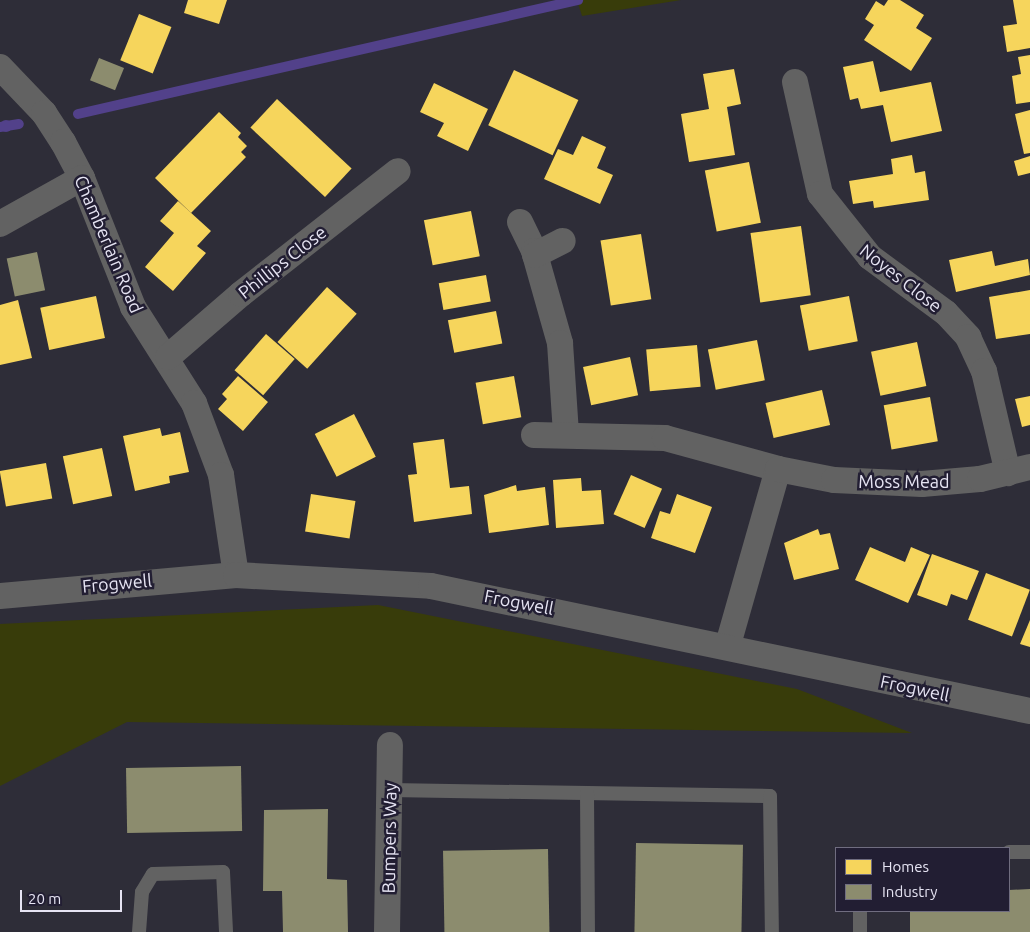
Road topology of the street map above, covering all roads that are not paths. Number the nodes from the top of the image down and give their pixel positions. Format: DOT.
graph roads {
  1 [pos="0,67"];
  2 [pos="795,82"];
  3 [pos="398,172"];
  4 [pos="82,178"];
  5 [pos="520,222"];
  6 [pos="0,224"];
  7 [pos="563,241"];
  8 [pos="535,255"];
  9 [pos="168,357"];
  10 [pos="566,433"];
  11 [pos="534,436"];
  12 [pos="778,469"];
  13 [pos="1019,470"];
  14 [pos="236,576"];
  15 [pos="0,596"];
  16 [pos="728,645"];
  17 [pos="1030,711"];
  18 [pos="390,745"];
  19 [pos="390,790"];
  20 [pos="587,793"];
  21 [pos="1010,852"];
  22 [pos="1030,852"];
  23 [pos="860,912"];
  24 [pos="139,932"];
  25 [pos="226,932"];
  26 [pos="387,932"];
  27 [pos="588,932"];
  28 [pos="772,932"];
  29 [pos="860,932"];
  1 -- 4 [label="street, Chamberlain Road"];
  2 -- 13 [label="street, Noyes Close"];
  3 -- 9 [label="street, Phillips Close"];
  4 -- 6 [label="street"];
  4 -- 9 [label="street, Chamberlain Road"];
  5 -- 8 [label="street"];
  7 -- 8 [label="street"];
  8 -- 10 [label="street"];
  9 -- 14 [label="street, Chamberlain Road"];
  10 -- 11 [label="street, Moss Mead"];
  10 -- 12 [label="street, Moss Mead"];
  12 -- 13 [label="street, Moss Mead"];
  12 -- 16 [label="street"];
  14 -- 15 [label="street, Frogwell"];
  14 -- 16 [label="street, Frogwell"];
  16 -- 17 [label="street, Frogwell"];
  18 -- 19 [label="street, Bumpers Way"];
  19 -- 20 [label="lane"];
  19 -- 26 [label="street, Bumpers Way"];
  20 -- 27 [label="lane"];
  20 -- 28 [label="lane"];
  21 -- 22 [label="lane"];
  23 -- 29 [label="lane"];
  24 -- 25 [label="lane"];
}
